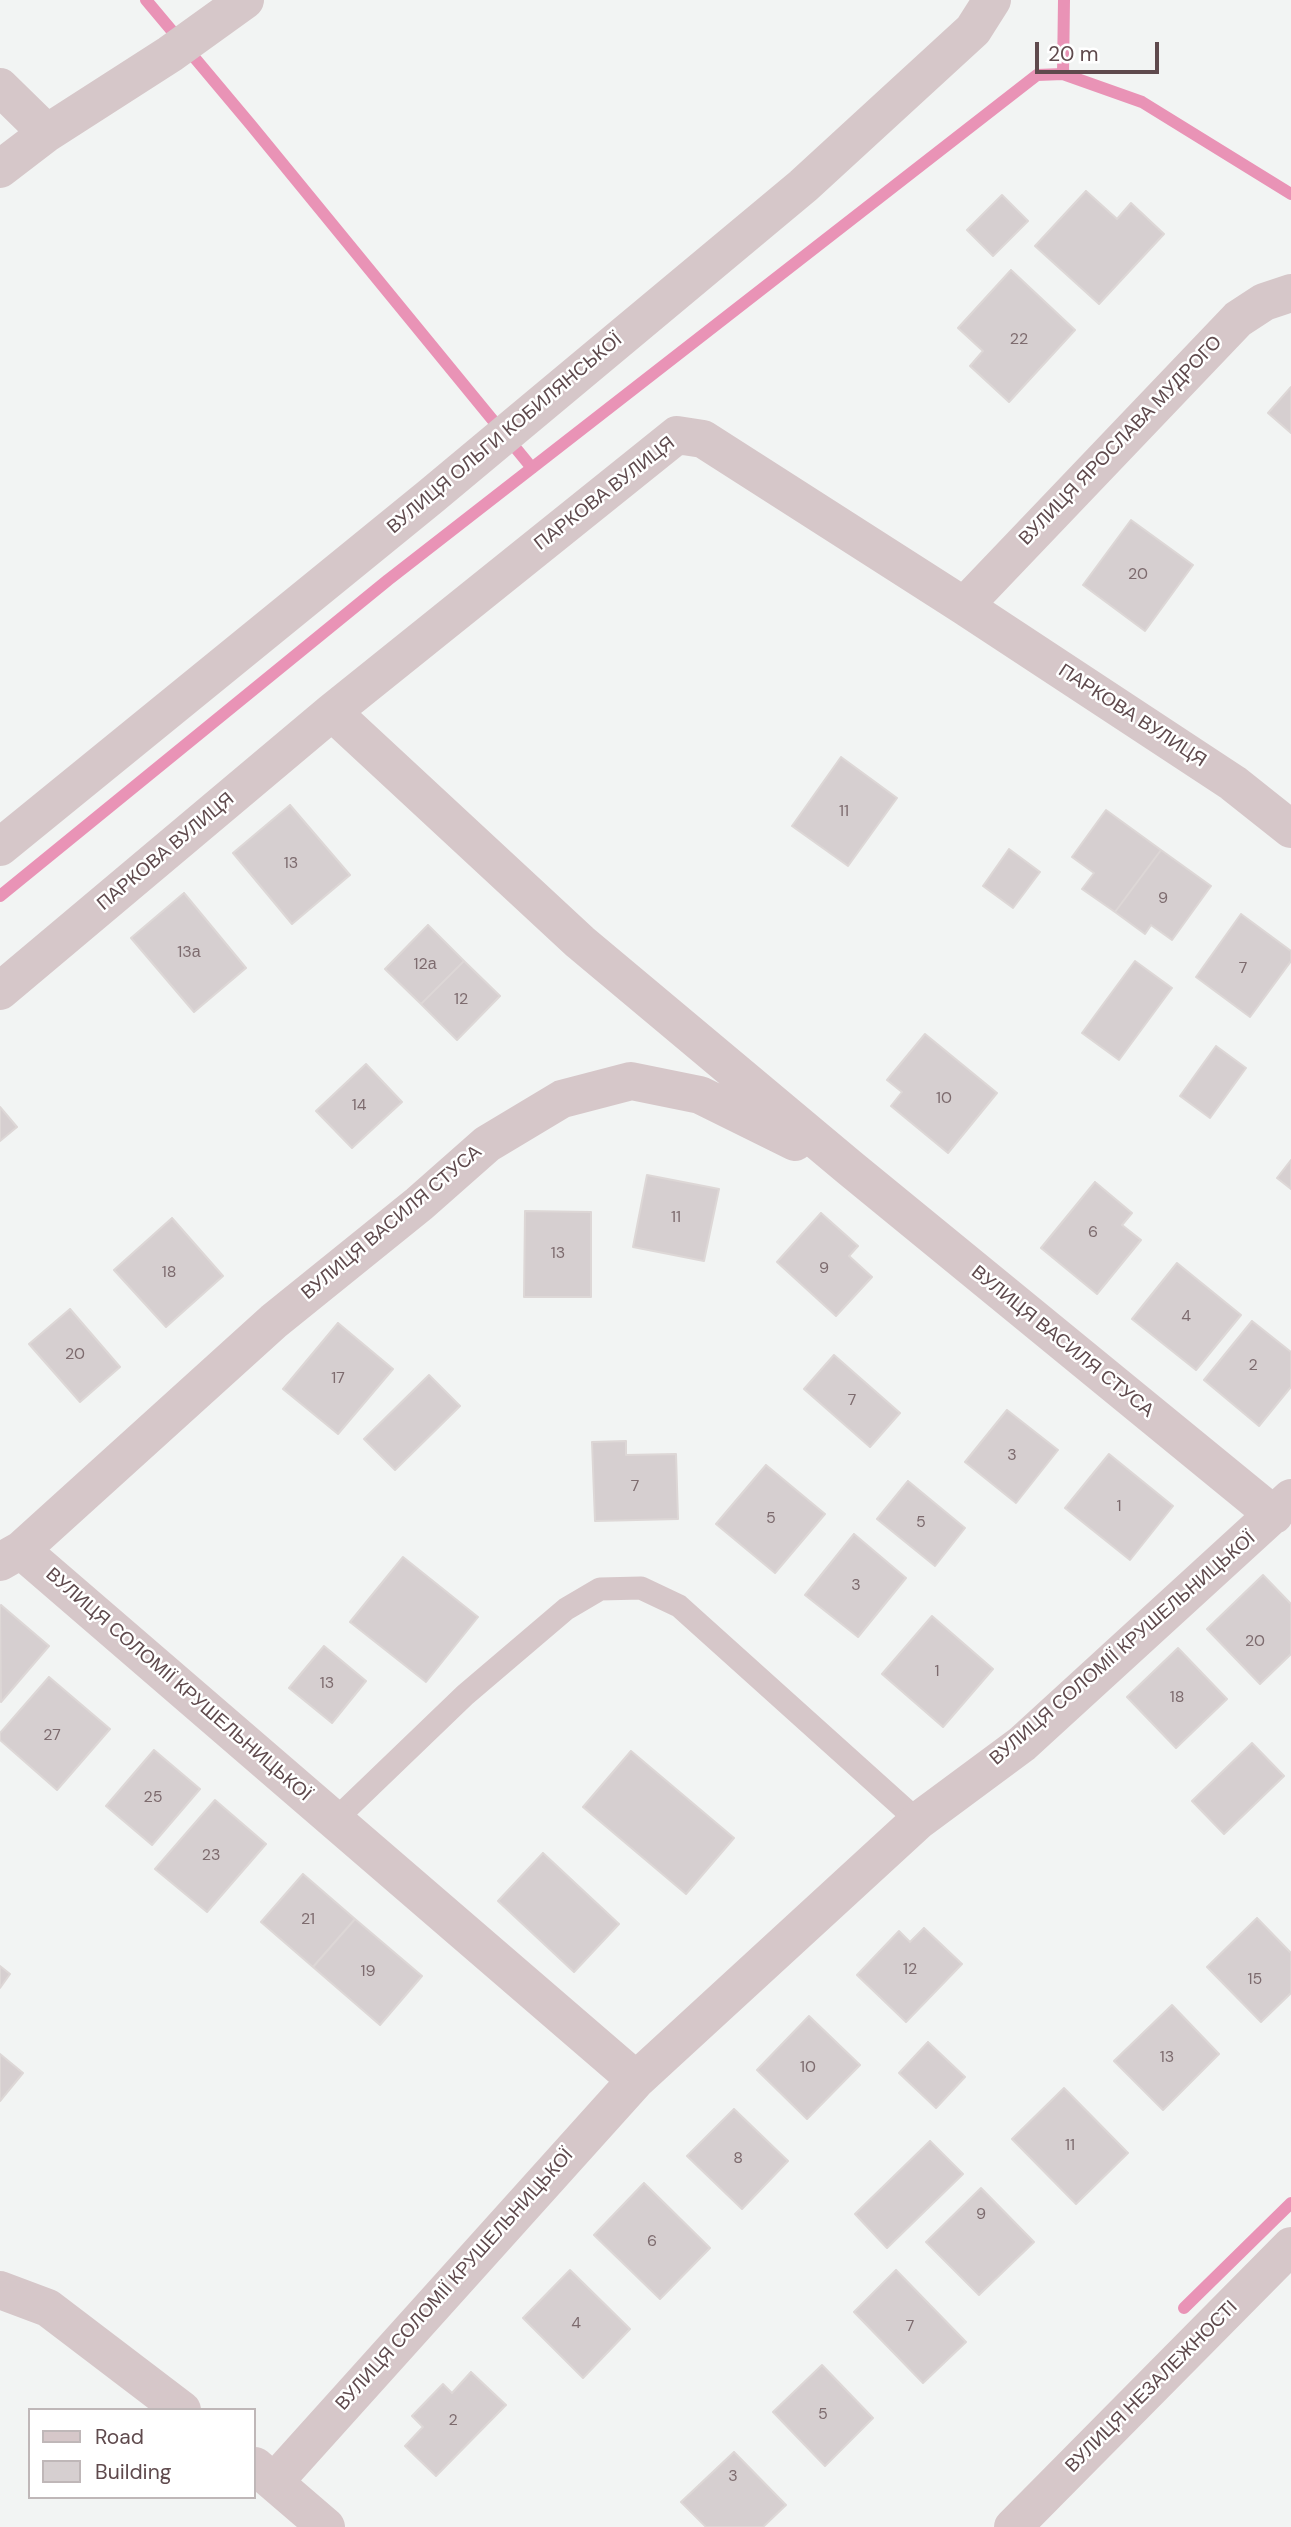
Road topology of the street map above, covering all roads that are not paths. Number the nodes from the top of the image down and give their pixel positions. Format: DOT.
graph roads {
  1 [pos="245,0"];
  2 [pos="992,0"];
  3 [pos="0,86"];
  4 [pos="47,133"];
  5 [pos="0,169"];
  6 [pos="1291,293"];
  7 [pos="964,606"];
  8 [pos="332,712"];
  9 [pos="1291,829"];
  10 [pos="0,847"];
  11 [pos="0,991"];
  12 [pos="849,1168"];
  13 [pos="1283,1507"];
  14 [pos="11,1556"];
  15 [pos="335,1820"];
  16 [pos="918,1821"];
  17 [pos="636,2080"];
  18 [pos="1291,2246"];
  19 [pos="0,2290"];
  20 [pos="179,2408"];
  21 [pos="264,2473"];
  22 [pos="326,2527"];
  23 [pos="1013,2527"];
  1 -- 4 [label="street"];
  2 -- 10 [label="street, ВУЛИЦЯ ОЛЬГИ КОБИЛЯНСЬКОЇ"];
  3 -- 4 [label="street"];
  4 -- 5 [label="street"];
  6 -- 7 [label="street, ВУЛИЦЯ ЯРОСЛАВА МУДРОГО"];
  7 -- 8 [label="street, ПАРКОВА ВУЛИЦЯ"];
  7 -- 9 [label="street, ПАРКОВА ВУЛИЦЯ"];
  8 -- 11 [label="street, ПАРКОВА ВУЛИЦЯ"];
  8 -- 12 [label="street, ВУЛИЦЯ ВАСИЛЯ СТУСА"];
  12 -- 13 [label="street, ВУЛИЦЯ ВАСИЛЯ СТУСА"];
  12 -- 14 [label="street, ВУЛИЦЯ ВАСИЛЯ СТУСА"];
  13 -- 16 [label="street, ВУЛИЦЯ СОЛОМІЇ КРУШЕЛЬНИЦЬКОЇ"];
  14 -- 15 [label="street, ВУЛИЦЯ СОЛОМІЇ КРУШЕЛЬНИЦЬКОЇ"];
  15 -- 16 [label="lane"];
  15 -- 17 [label="street, ВУЛИЦЯ СОЛОМІЇ КРУШЕЛЬНИЦЬКОЇ"];
  16 -- 17 [label="street, ВУЛИЦЯ СОЛОМІЇ КРУШЕЛЬНИЦЬКОЇ"];
  17 -- 21 [label="street, ВУЛИЦЯ СОЛОМІЇ КРУШЕЛЬНИЦЬКОЇ"];
  18 -- 23 [label="street, ВУЛИЦЯ НЕЗАЛЕЖНОСТІ"];
  19 -- 20 [label="street"];
  21 -- 22 [label="street"];
}
